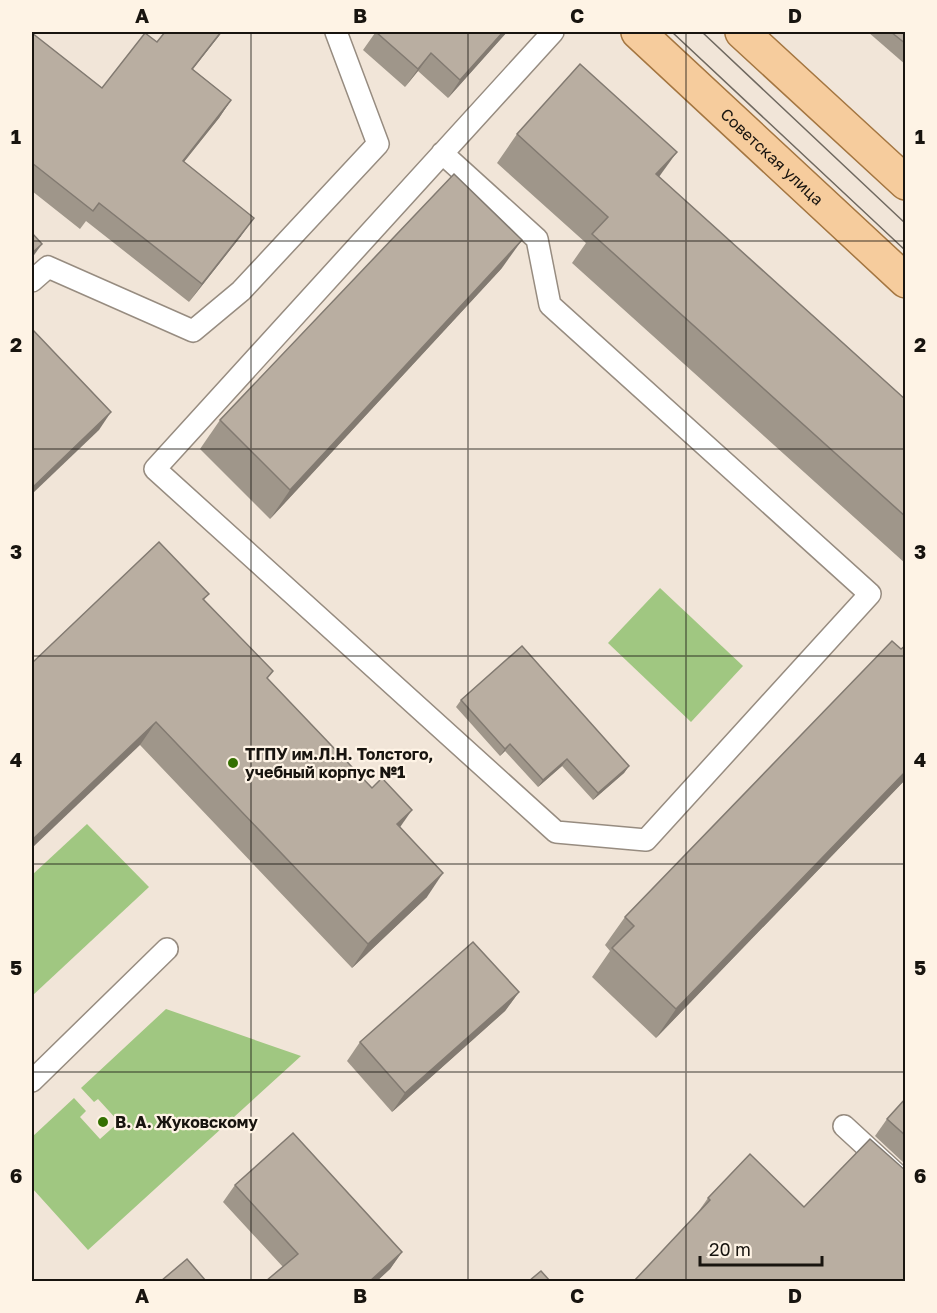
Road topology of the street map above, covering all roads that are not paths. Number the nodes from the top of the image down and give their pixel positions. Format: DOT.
graph roads {
  1 [pos="336,32"];
  2 [pos="553,32"];
  3 [pos="638,32"];
  4 [pos="742,32"];
  5 [pos="442,153"];
  6 [pos="906,183"];
  7 [pos="32,281"];
  8 [pos="906,281"];
  9 [pos="166,949"];
  10 [pos="32,1081"];
  11 [pos="844,1126"];
  12 [pos="906,1183"];
  1 -- 7 [label="lane"];
  2 -- 5 [label="lane"];
  3 -- 8 [label="main road, Советская улица"];
  4 -- 6 [label="main road"];
  5 -- 5 [label="lane"];
  9 -- 10 [label="lane"];
  11 -- 12 [label="lane"];
}
